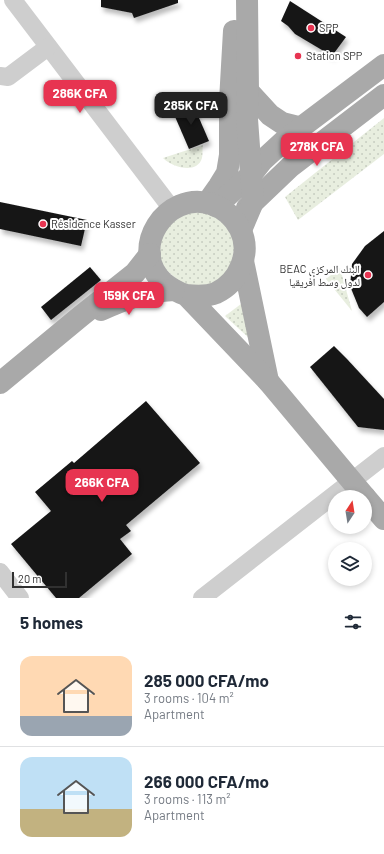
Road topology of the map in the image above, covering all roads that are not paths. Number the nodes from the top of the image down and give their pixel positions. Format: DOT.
graph roads {
  1 [pos="13,0"];
  2 [pos="232,0"];
  3 [pos="247,0"];
  4 [pos="48,47"];
  5 [pos="384,65"];
  6 [pos="0,76"];
  7 [pos="248,91"];
  8 [pos="384,95"];
  9 [pos="302,128"];
  10 [pos="251,175"];
  11 [pos="253,202"];
  12 [pos="212,205"];
  13 [pos="172,209"];
  14 [pos="237,225"];
  15 [pos="150,254"];
  16 [pos="243,261"];
  17 [pos="180,293"];
  18 [pos="81,316"];
  19 [pos="268,381"];
  20 [pos="0,383"];
  21 [pos="384,456"];
  22 [pos="358,490"];
  23 [pos="361,490"];
  24 [pos="372,506"];
  25 [pos="328,513"];
  26 [pos="384,519"];
  27 [pos="0,572"];
  28 [pos="20,598"];
  29 [pos="202,598"];
  1 -- 4 [label="street"];
  2 -- 12 [label="main road"];
  3 -- 7 [label="main road"];
  4 -- 6 [label="street"];
  4 -- 13 [label="street"];
  5 -- 9 [label="main road"];
  7 -- 9 [label="main road"];
  7 -- 10 [label="main road"];
  8 -- 11 [label="main road"];
  9 -- 10 [label="main road"];
  10 -- 11 [label="main road"];
  10 -- 12 [label="main road"];
  11 -- 14 [label="main road"];
  12 -- 13 [label="main road"];
  12 -- 14 [label="main road"];
  13 -- 15 [label="main road"];
  14 -- 16 [label="main road"];
  15 -- 17 [label="main road"];
  15 -- 18 [label="main road"];
  16 -- 17 [label="main road"];
  16 -- 19 [label="main road"];
  17 -- 18 [label="main road"];
  17 -- 19 [label="main road"];
  18 -- 20 [label="main road"];
  19 -- 22 [label="main road"];
  21 -- 23 [label="street"];
  24 -- 26 [label="main road"];
  25 -- 29 [label="street"];
  27 -- 28 [label="street"];
}
